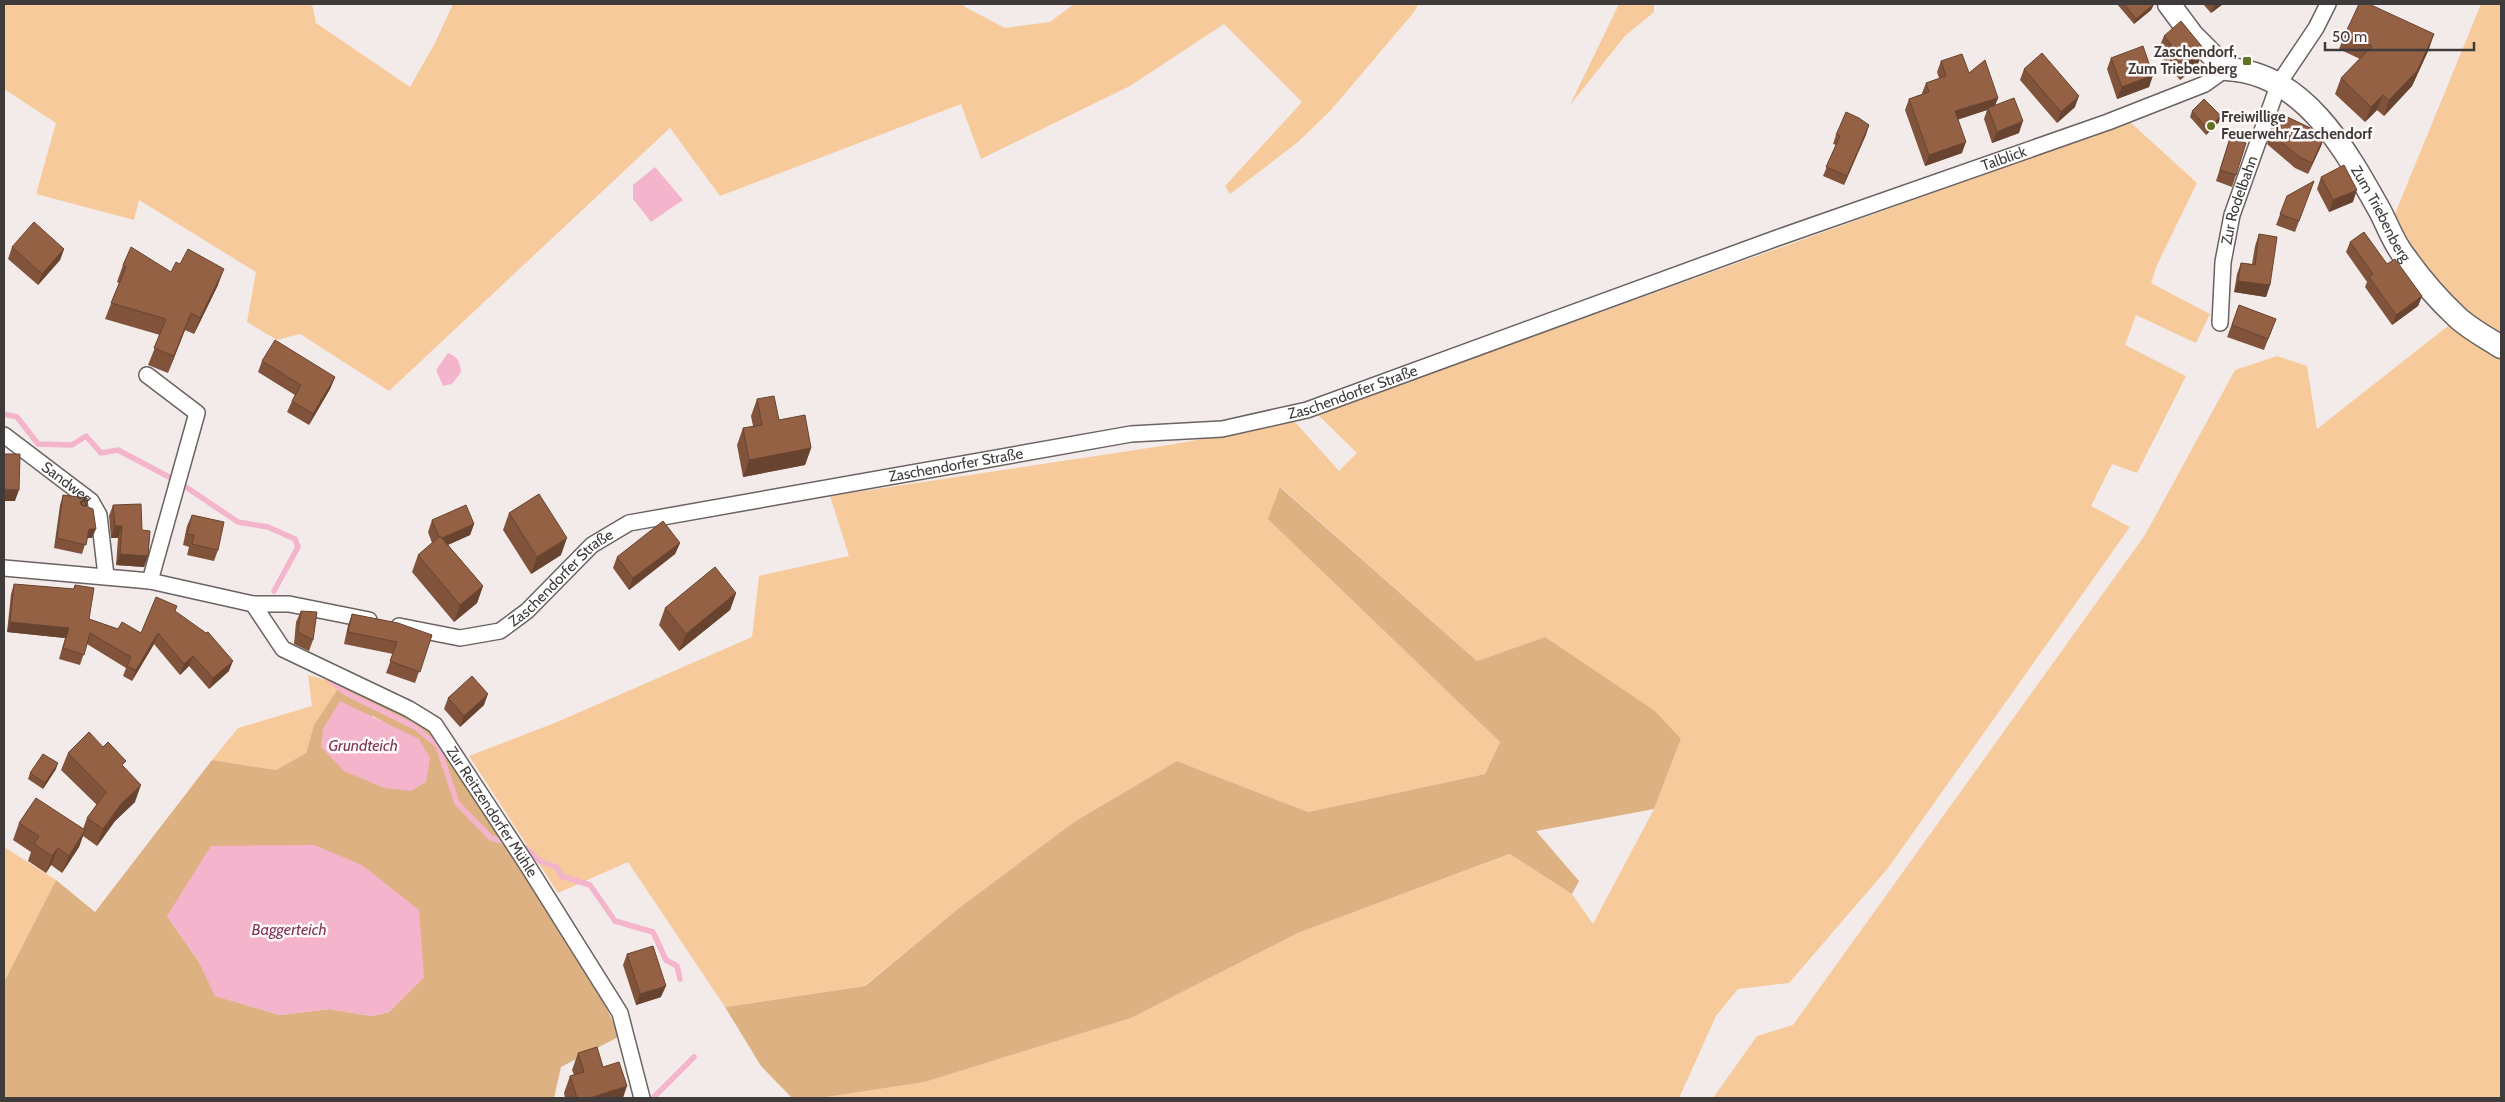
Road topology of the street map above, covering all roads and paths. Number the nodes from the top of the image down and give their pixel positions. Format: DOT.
graph roads {
  1 [pos="2169,4"];
  2 [pos="2328,4"];
  3 [pos="2226,69"];
  4 [pos="2279,83"];
  5 [pos="1777,238"];
  6 [pos="2220,323"];
  7 [pos="2501,347"];
  8 [pos="147,375"];
  9 [pos="4,435"];
  10 [pos="4,568"];
  11 [pos="106,576"];
  12 [pos="150,581"];
  13 [pos="253,604"];
  14 [pos="642,1098"];
  1 -- 3 [label="street"];
  2 -- 4 [label="street, Zur Rodelbahn"];
  3 -- 4 [label="street, Zum Triebenberg"];
  3 -- 5 [label="street, Talblick"];
  4 -- 6 [label="street, Zur Rodelbahn"];
  4 -- 7 [label="street, Zum Triebenberg"];
  5 -- 13 [label="street, Zaschendorfer Straße"];
  8 -- 12 [label="street"];
  9 -- 11 [label="street, Sandweg"];
  10 -- 11 [label="street, Zaschendorfer Straße"];
  11 -- 12 [label="street, Zaschendorfer Straße"];
  12 -- 13 [label="street, Zaschendorfer Straße"];
  13 -- 14 [label="street, Zur Reitzendorfer Mühle"];
}
